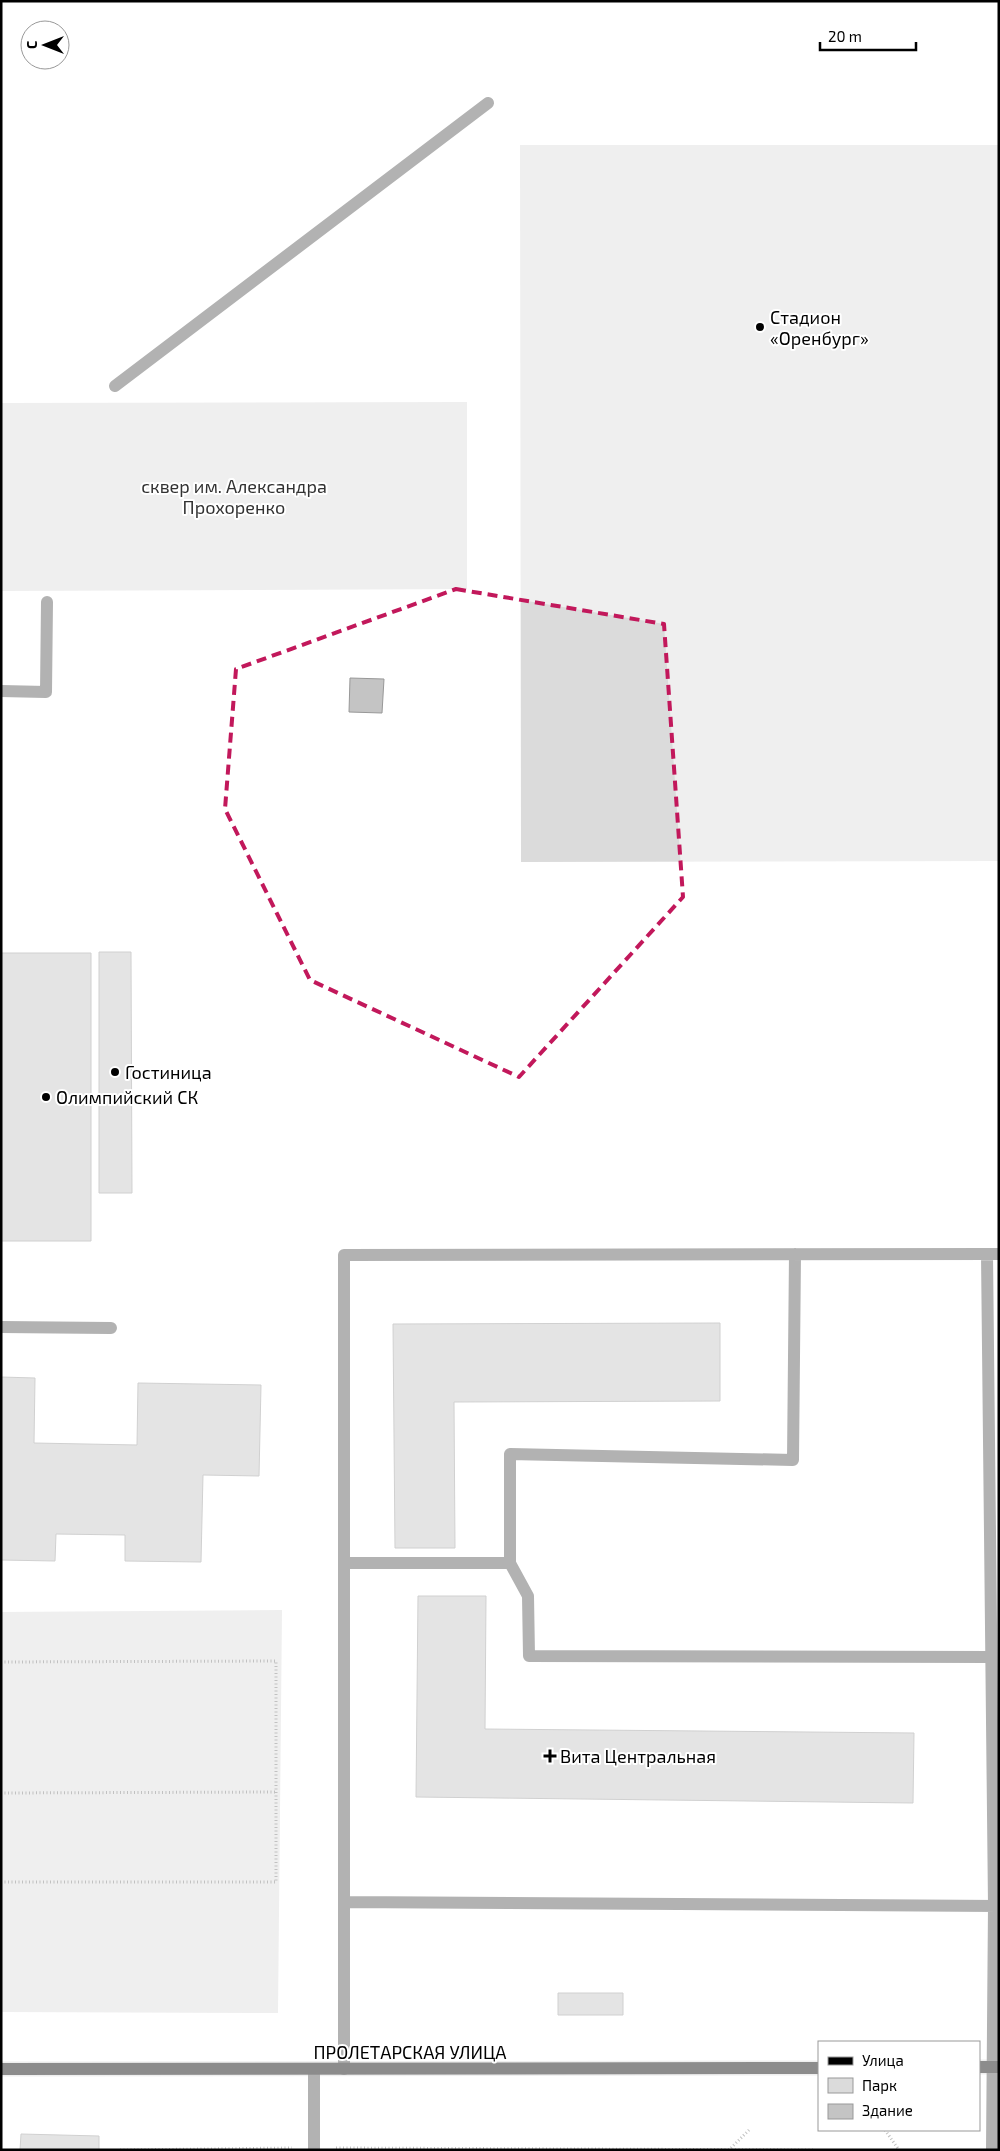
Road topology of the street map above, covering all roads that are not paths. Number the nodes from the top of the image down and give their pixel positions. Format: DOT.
graph roads {
  1 [pos="488,103"];
  2 [pos="115,386"];
  3 [pos="47,602"];
  4 [pos="1,691"];
  5 [pos="795,1254"];
  6 [pos="993,1254"];
  7 [pos="1,1327"];
  8 [pos="111,1328"];
  9 [pos="510,1563"];
  10 [pos="995,1563"];
  11 [pos="344,1564"];
  12 [pos="991,1657"];
  13 [pos="344,1902"];
  14 [pos="996,1906"];
  15 [pos="990,2067"];
  16 [pos="818,2068"];
  17 [pos="1,2069"];
  18 [pos="314,2069"];
  19 [pos="344,2069"];
  20 [pos="314,2149"];
  21 [pos="992,2150"];
  1 -- 2 [label="lane"];
  3 -- 4 [label="lane"];
  5 -- 6 [label="lane"];
  5 -- 9 [label="lane"];
  5 -- 11 [label="lane"];
  6 -- 10 [label="lane"];
  7 -- 8 [label="lane"];
  9 -- 11 [label="lane"];
  9 -- 12 [label="lane"];
  10 -- 12 [label="lane"];
  11 -- 13 [label="lane"];
  12 -- 14 [label="lane"];
  13 -- 14 [label="lane"];
  13 -- 19 [label="lane"];
  14 -- 15 [label="lane"];
  15 -- 21 [label="lane"];
  16 -- 19 [label="main road, ПРОЛЕТАРСКАЯ УЛИЦА"];
  17 -- 18 [label="main road, ПРОЛЕТАРСКАЯ УЛИЦА"];
  18 -- 19 [label="main road, ПРОЛЕТАРСКАЯ УЛИЦА"];
  18 -- 20 [label="lane"];
}
